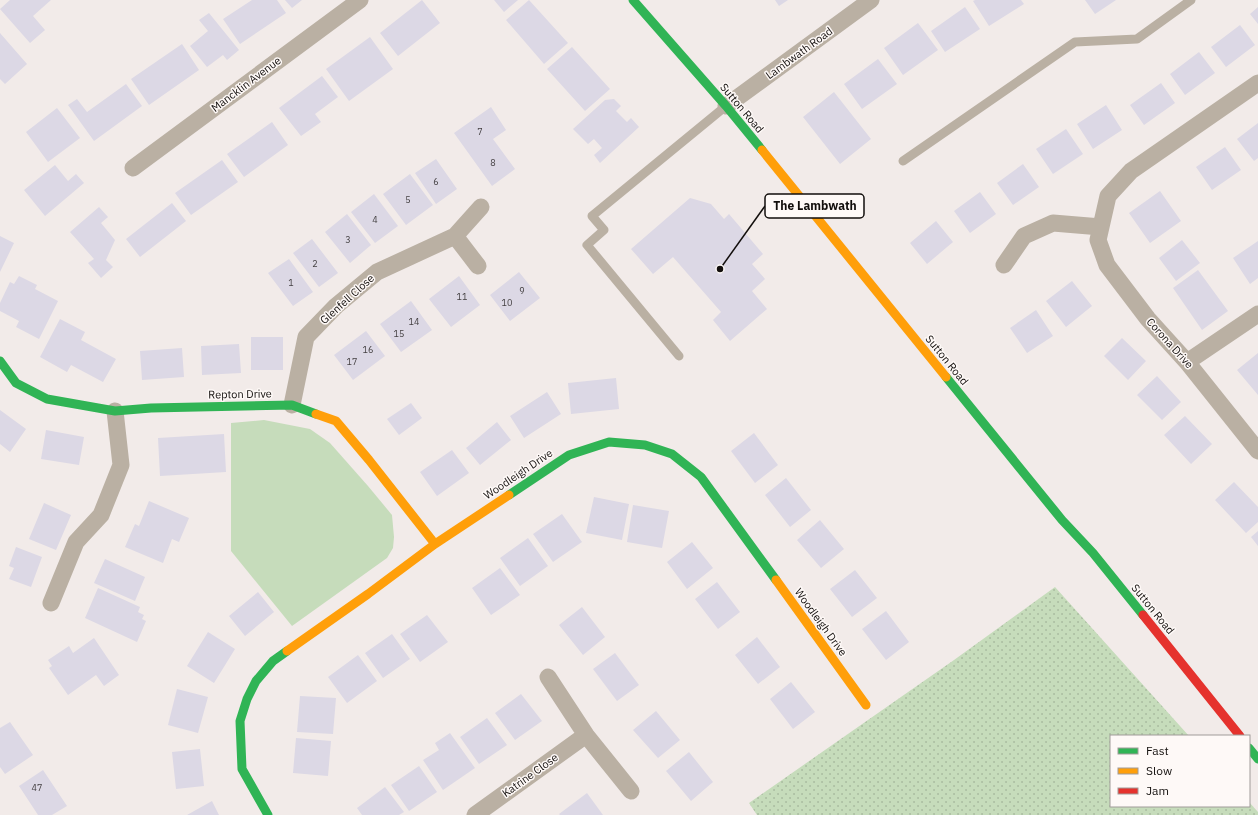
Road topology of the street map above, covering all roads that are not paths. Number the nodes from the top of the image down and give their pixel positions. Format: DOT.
graph roads {
  1 [pos="360,0"];
  2 [pos="633,0"];
  3 [pos="872,0"];
  4 [pos="1191,0"];
  5 [pos="1258,83"];
  6 [pos="726,106"];
  7 [pos="903,161"];
  8 [pos="133,168"];
  9 [pos="481,207"];
  10 [pos="1100,227"];
  11 [pos="455,236"];
  12 [pos="1004,265"];
  13 [pos="478,266"];
  14 [pos="1258,314"];
  15 [pos="679,356"];
  16 [pos="0,361"];
  17 [pos="1187,362"];
  18 [pos="292,405"];
  19 [pos="115,411"];
  20 [pos="1258,451"];
  21 [pos="436,544"];
  22 [pos="51,603"];
  23 [pos="548,677"];
  24 [pos="866,705"];
  25 [pos="1239,735"];
  26 [pos="586,736"];
  27 [pos="1250,749"];
  28 [pos="1258,759"];
  29 [pos="630,791"];
  30 [pos="268,815"];
  31 [pos="475,815"];
  1 -- 8 [label="street, Mancklin Avenue"];
  2 -- 6 [label="street, Sutton Road"];
  3 -- 6 [label="street, Lambwath Road"];
  4 -- 7 [label="lane"];
  5 -- 10 [label="street, Corona Drive"];
  6 -- 15 [label="lane"];
  6 -- 25 [label="street, Sutton Road"];
  9 -- 11 [label="street, Glenfell Close"];
  10 -- 12 [label="street"];
  10 -- 17 [label="street, Corona Drive"];
  11 -- 13 [label="street"];
  11 -- 18 [label="street, Glenfell Close"];
  14 -- 17 [label="street"];
  16 -- 19 [label="street, Repton Drive"];
  17 -- 20 [label="street, Corona Drive"];
  18 -- 19 [label="street, Repton Drive"];
  18 -- 21 [label="street, Repton Drive"];
  19 -- 22 [label="street"];
  21 -- 24 [label="street, Woodleigh Drive"];
  21 -- 30 [label="street, Woodleigh Drive"];
  23 -- 26 [label="street"];
  26 -- 29 [label="street"];
  26 -- 31 [label="street, Katrine Close"];
  27 -- 28 [label="street"];
}
